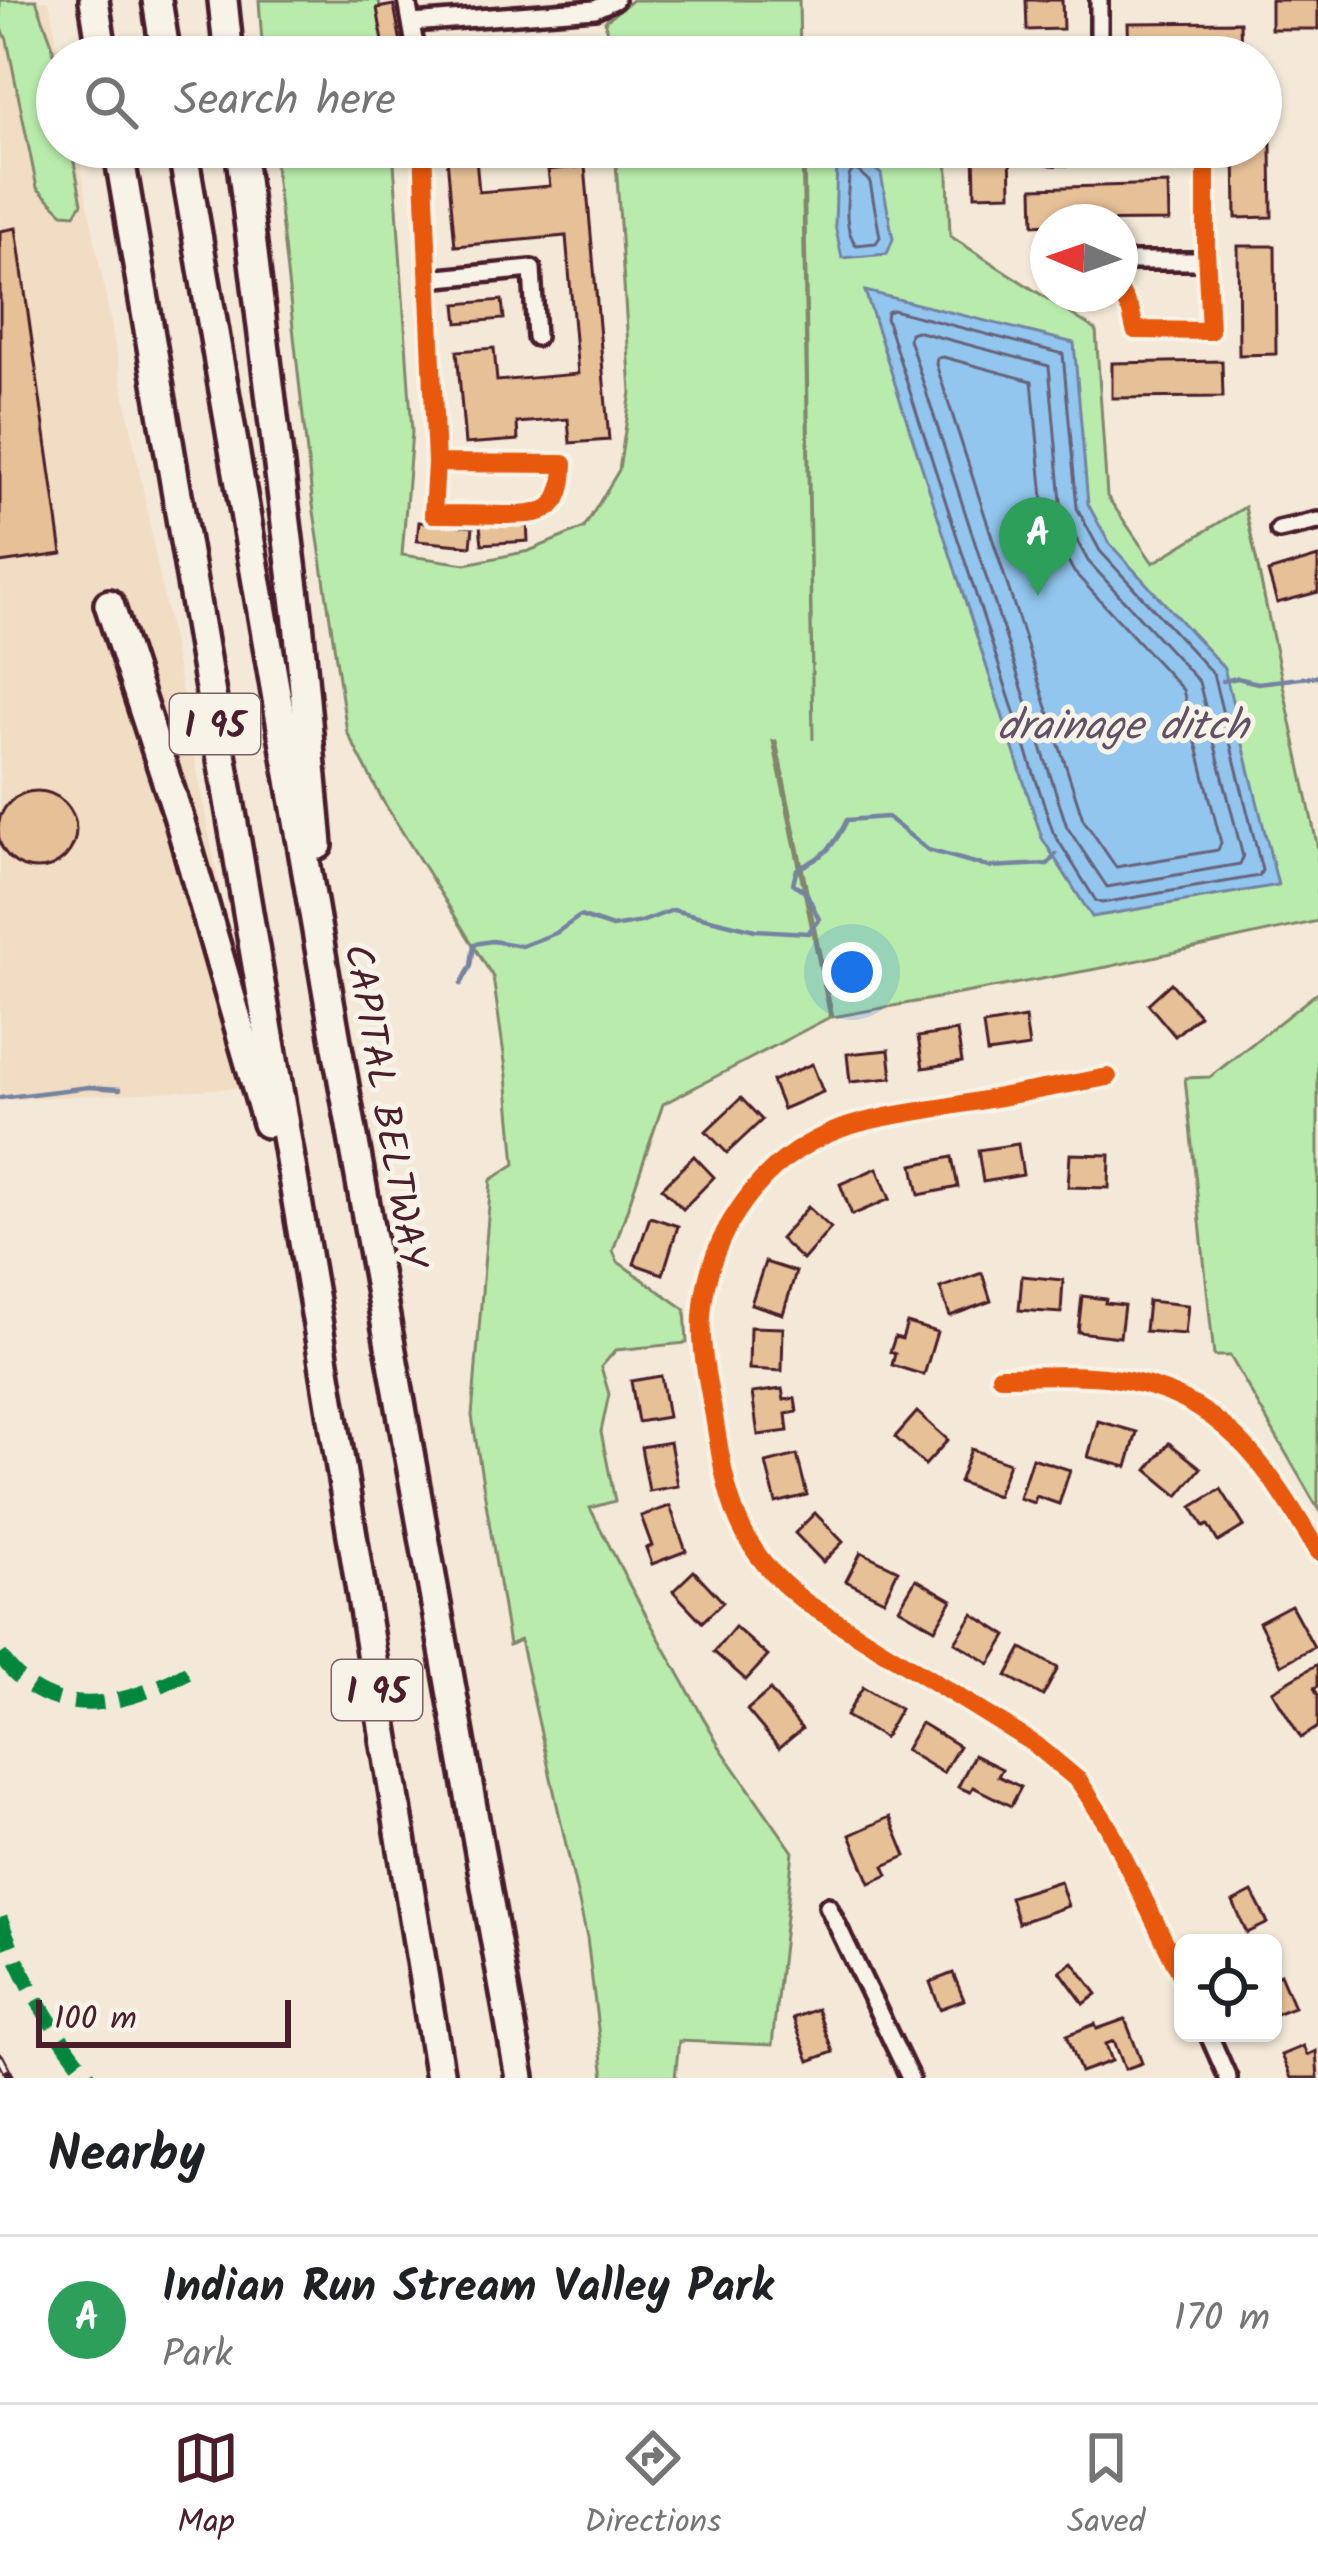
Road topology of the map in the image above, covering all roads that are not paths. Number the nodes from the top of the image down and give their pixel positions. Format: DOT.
graph roads {
  1 [pos="94,0"];
  2 [pos="157,0"];
  3 [pos="223,0"];
  4 [pos="407,0"];
  5 [pos="615,0"];
  6 [pos="1099,0"];
  7 [pos="412,23"];
  8 [pos="100,36"];
  9 [pos="163,36"];
  10 [pos="227,36"];
  11 [pos="414,36"];
  12 [pos="1099,36"];
  13 [pos="122,168"];
  14 [pos="186,168"];
  15 [pos="243,168"];
  16 [pos="424,168"];
  17 [pos="1206,168"];
  18 [pos="1206,261"];
  19 [pos="1138,262"];
  20 [pos="428,279"];
  21 [pos="1131,312"];
  22 [pos="536,337"];
  23 [pos="436,463"];
  24 [pos="1318,520"];
  25 [pos="1279,530"];
  26 [pos="109,604"];
  27 [pos="336,1040"];
  28 [pos="1108,1077"];
  29 [pos="314,1301"];
  30 [pos="1000,1376"];
  31 [pos="1318,1552"];
  32 [pos="828,1906"];
  33 [pos="1174,1961"];
  34 [pos="1212,2042"];
  35 [pos="440,2078"];
  36 [pos="520,2078"];
  37 [pos="910,2078"];
  38 [pos="1228,2078"];
  1 -- 8 [label="highway"];
  2 -- 9 [label="highway"];
  3 -- 10 [label="highway"];
  4 -- 7 [label="street"];
  5 -- 7 [label="street"];
  6 -- 12 [label="street"];
  7 -- 11 [label="street"];
  13 -- 29 [label="highway, I 95"];
  14 -- 27 [label="highway, CAPITAL BELTWAY / I 95"];
  15 -- 27 [label="highway"];
  16 -- 20 [label="street"];
  17 -- 18 [label="street"];
  18 -- 19 [label="street"];
  18 -- 21 [label="street"];
  20 -- 22 [label="street"];
  20 -- 23 [label="street"];
  23 -- 23 [label="street"];
  24 -- 25 [label="street"];
  26 -- 29 [label="highway"];
  27 -- 36 [label="highway, CAPITAL BELTWAY / I 95"];
  28 -- 33 [label="street"];
  29 -- 35 [label="highway, I 95"];
  30 -- 31 [label="street"];
  32 -- 37 [label="street"];
  34 -- 38 [label="street"];
}
